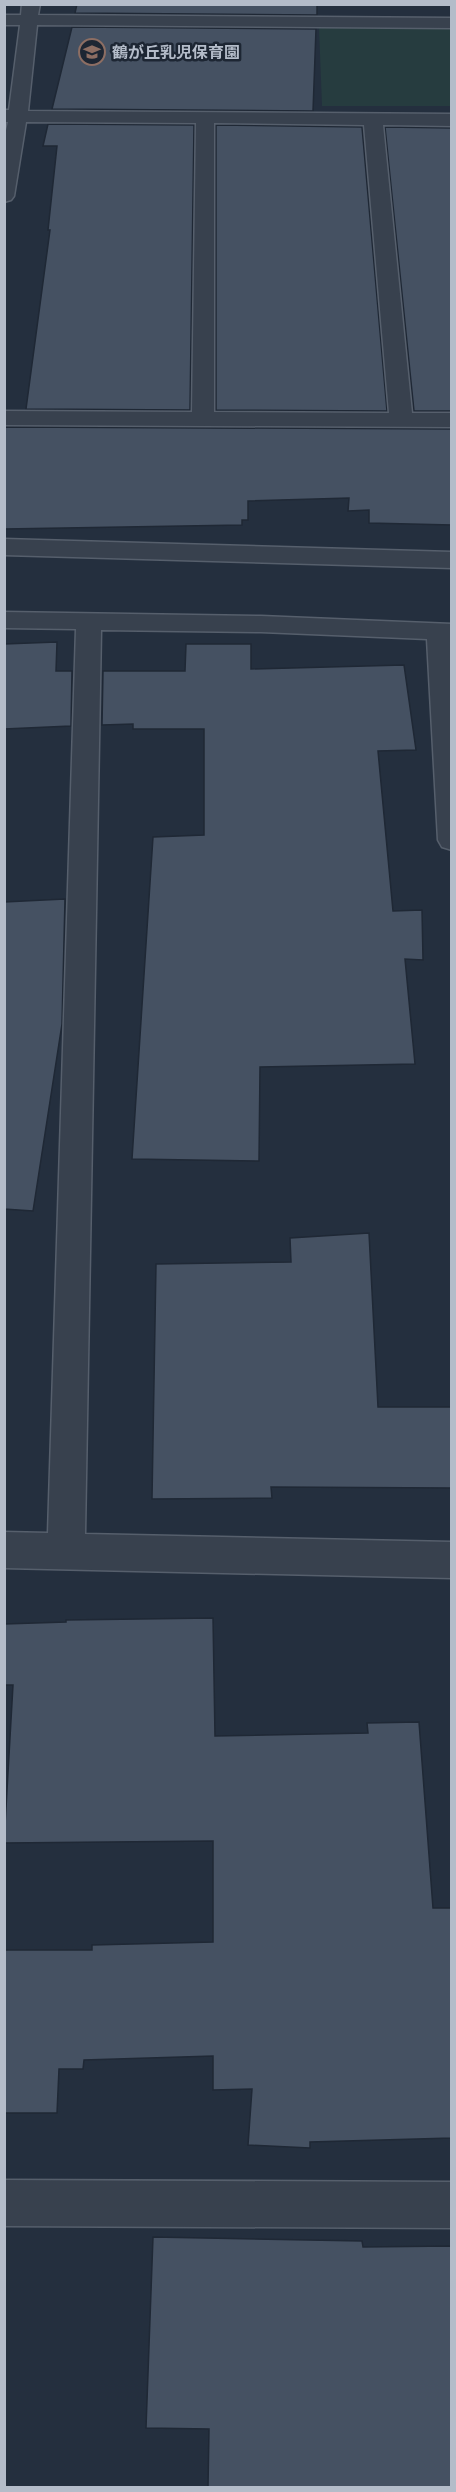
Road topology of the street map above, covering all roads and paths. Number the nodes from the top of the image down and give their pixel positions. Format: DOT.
graph roads {
  1 [pos="29,13"];
  2 [pos="4,20"];
  3 [pos="452,23"];
  4 [pos="11,116"];
  5 [pos="205,118"];
  6 [pos="372,119"];
  7 [pos="452,120"];
  8 [pos="4,196"];
  9 [pos="4,418"];
  10 [pos="203,419"];
  11 [pos="401,420"];
  12 [pos="452,420"];
  13 [pos="4,547"];
  14 [pos="452,560"];
  15 [pos="4,620"];
  16 [pos="89,620"];
  17 [pos="445,632"];
  18 [pos="452,840"];
  19 [pos="4,1550"];
  20 [pos="66,1551"];
  21 [pos="452,1560"];
  22 [pos="4,2203"];
  23 [pos="452,2205"];
  1 -- 2 [label="street"];
  1 -- 3 [label="street"];
  1 -- 4 [label="street"];
  4 -- 5 [label="street"];
  4 -- 8 [label="street"];
  5 -- 6 [label="street"];
  5 -- 10 [label="street"];
  6 -- 7 [label="street"];
  6 -- 11 [label="street"];
  9 -- 10 [label="street"];
  10 -- 11 [label="street"];
  11 -- 12 [label="street"];
  13 -- 14 [label="street"];
  15 -- 16 [label="street"];
  16 -- 17 [label="street"];
  16 -- 20 [label="street"];
  17 -- 18 [label="street"];
  19 -- 20 [label="street"];
  20 -- 21 [label="street"];
  22 -- 23 [label="street"];
}
